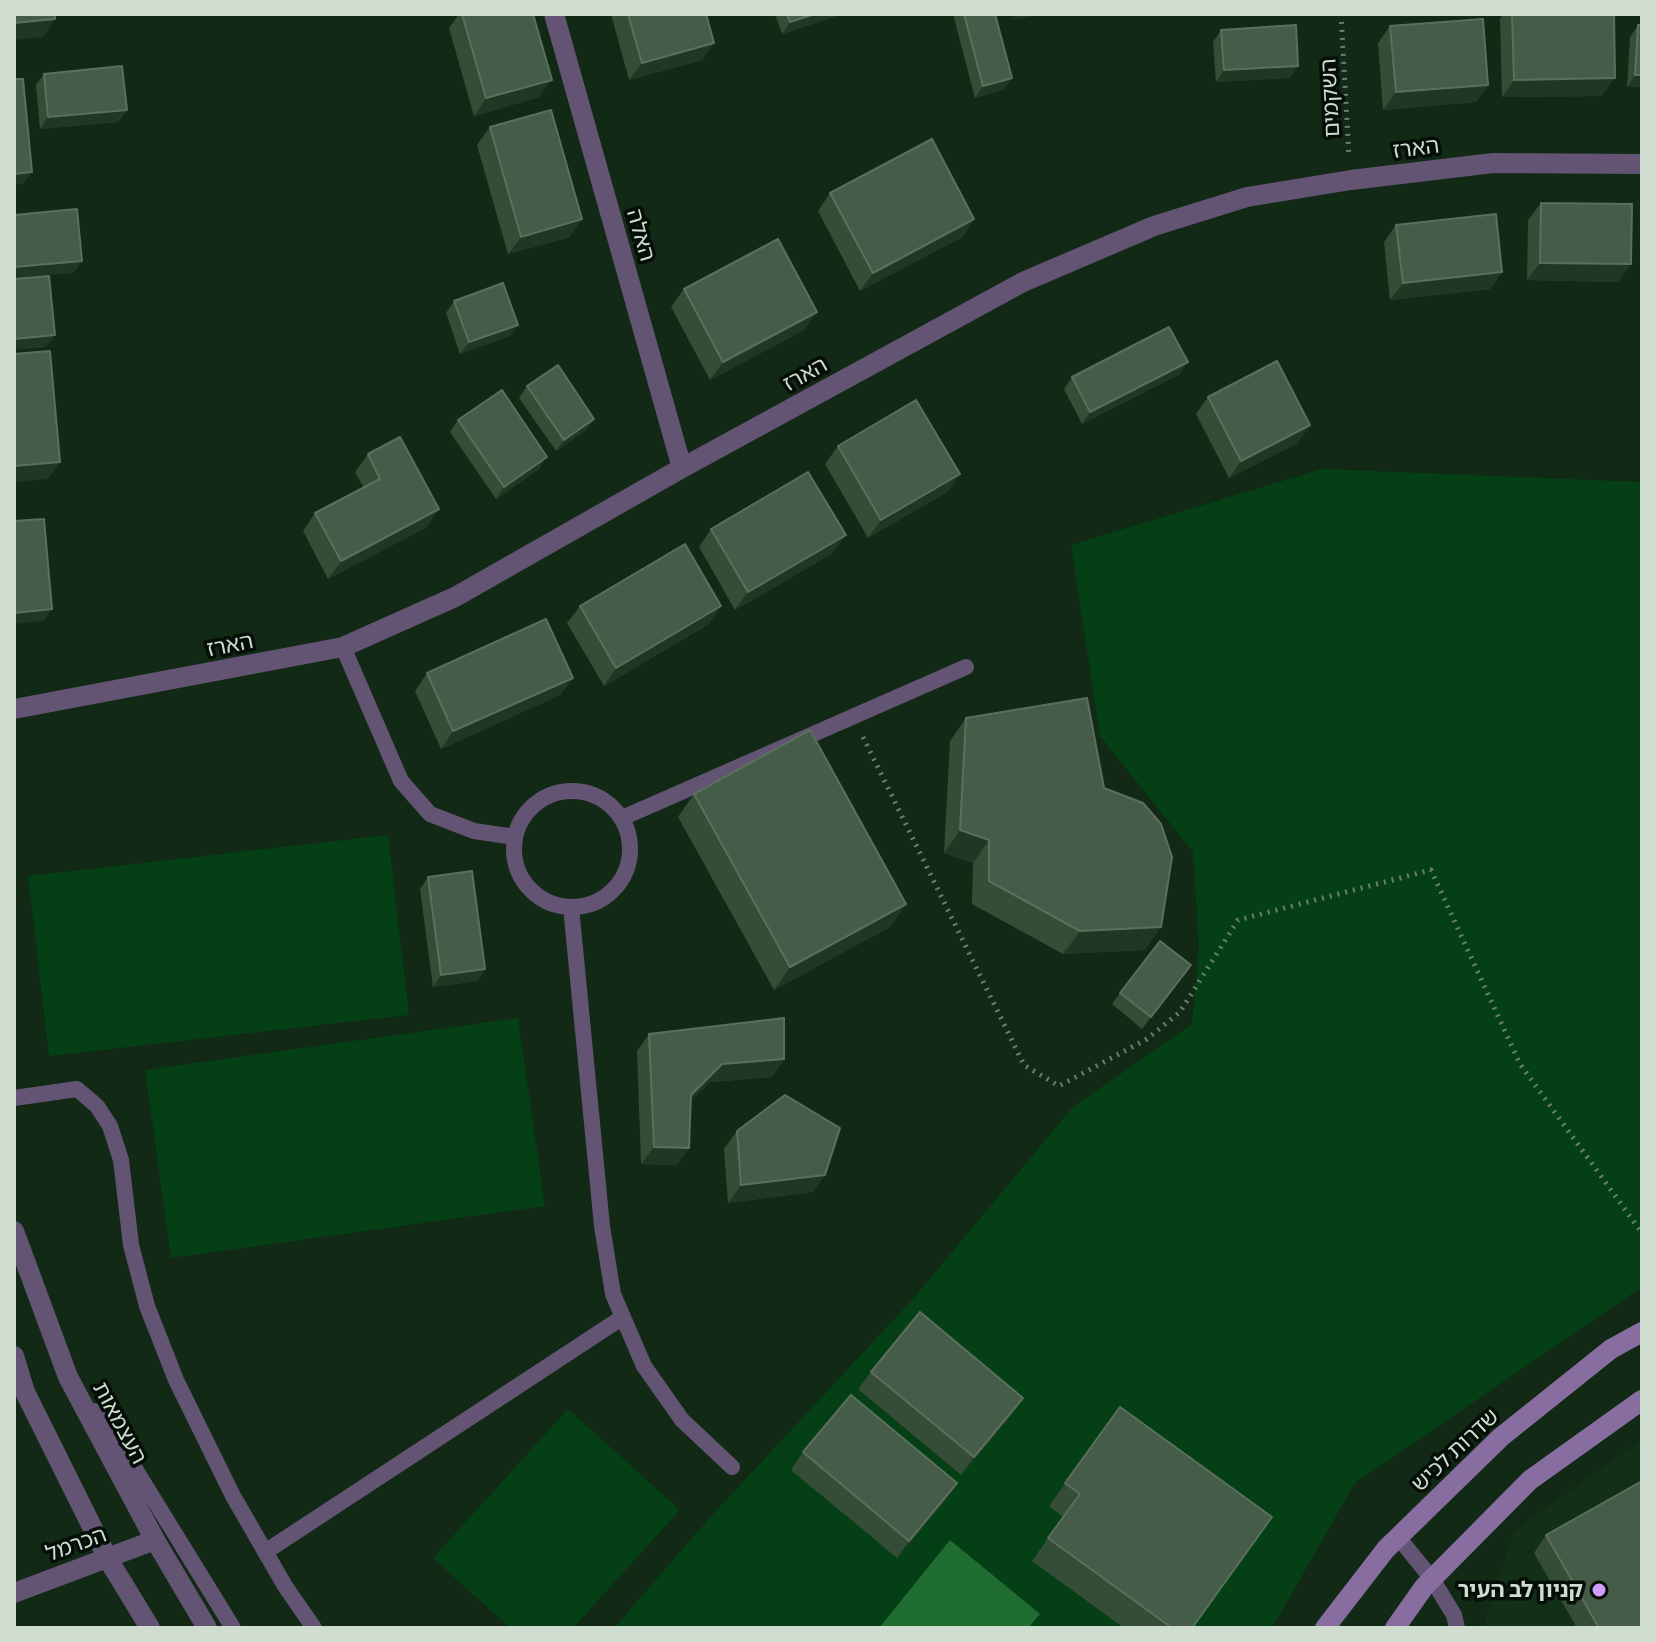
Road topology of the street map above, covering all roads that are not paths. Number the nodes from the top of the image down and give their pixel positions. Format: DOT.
graph roads {
  1 [pos="554,14"];
  2 [pos="1642,164"];
  3 [pos="682,468"];
  4 [pos="343,647"];
  5 [pos="966,667"];
  6 [pos="14,709"];
  7 [pos="622,818"];
  8 [pos="515,837"];
  9 [pos="571,907"];
  10 [pos="14,1098"];
  11 [pos="14,1231"];
  12 [pos="623,1317"];
  13 [pos="1642,1332"];
  14 [pos="14,1356"];
  15 [pos="68,1377"];
  16 [pos="1642,1400"];
  17 [pos="732,1467"];
  18 [pos="1398,1537"];
  19 [pos="155,1540"];
  20 [pos="265,1552"];
  21 [pos="108,1559"];
  22 [pos="1432,1579"];
  23 [pos="14,1593"];
  24 [pos="150,1628"];
  25 [pos="207,1628"];
  26 [pos="233,1628"];
  27 [pos="314,1628"];
  28 [pos="1325,1628"];
  29 [pos="1395,1628"];
  30 [pos="1457,1628"];
  1 -- 3 [label="street, האלה"];
  2 -- 3 [label="street, הארז"];
  3 -- 4 [label="street, הארז"];
  4 -- 6 [label="street, הארז"];
  4 -- 8 [label="lane"];
  5 -- 7 [label="lane"];
  7 -- 8 [label="lane"];
  7 -- 9 [label="lane"];
  8 -- 9 [label="lane"];
  9 -- 12 [label="lane"];
  10 -- 20 [label="lane"];
  11 -- 15 [label="street, העצמאות"];
  12 -- 17 [label="lane"];
  12 -- 20 [label="lane"];
  13 -- 18 [label="main road, שדרות לכיש"];
  14 -- 21 [label="street"];
  15 -- 19 [label="street, העצמאות"];
  15 -- 26 [label="lane"];
  16 -- 22 [label="main road"];
  18 -- 22 [label="lane"];
  18 -- 28 [label="main road, שדרות לכיש"];
  19 -- 21 [label="street, הכרמל"];
  19 -- 25 [label="street, העצמאות"];
  20 -- 27 [label="lane"];
  21 -- 23 [label="street, הכרמל"];
  21 -- 24 [label="street"];
  22 -- 29 [label="main road"];
  22 -- 30 [label="lane"];
}
